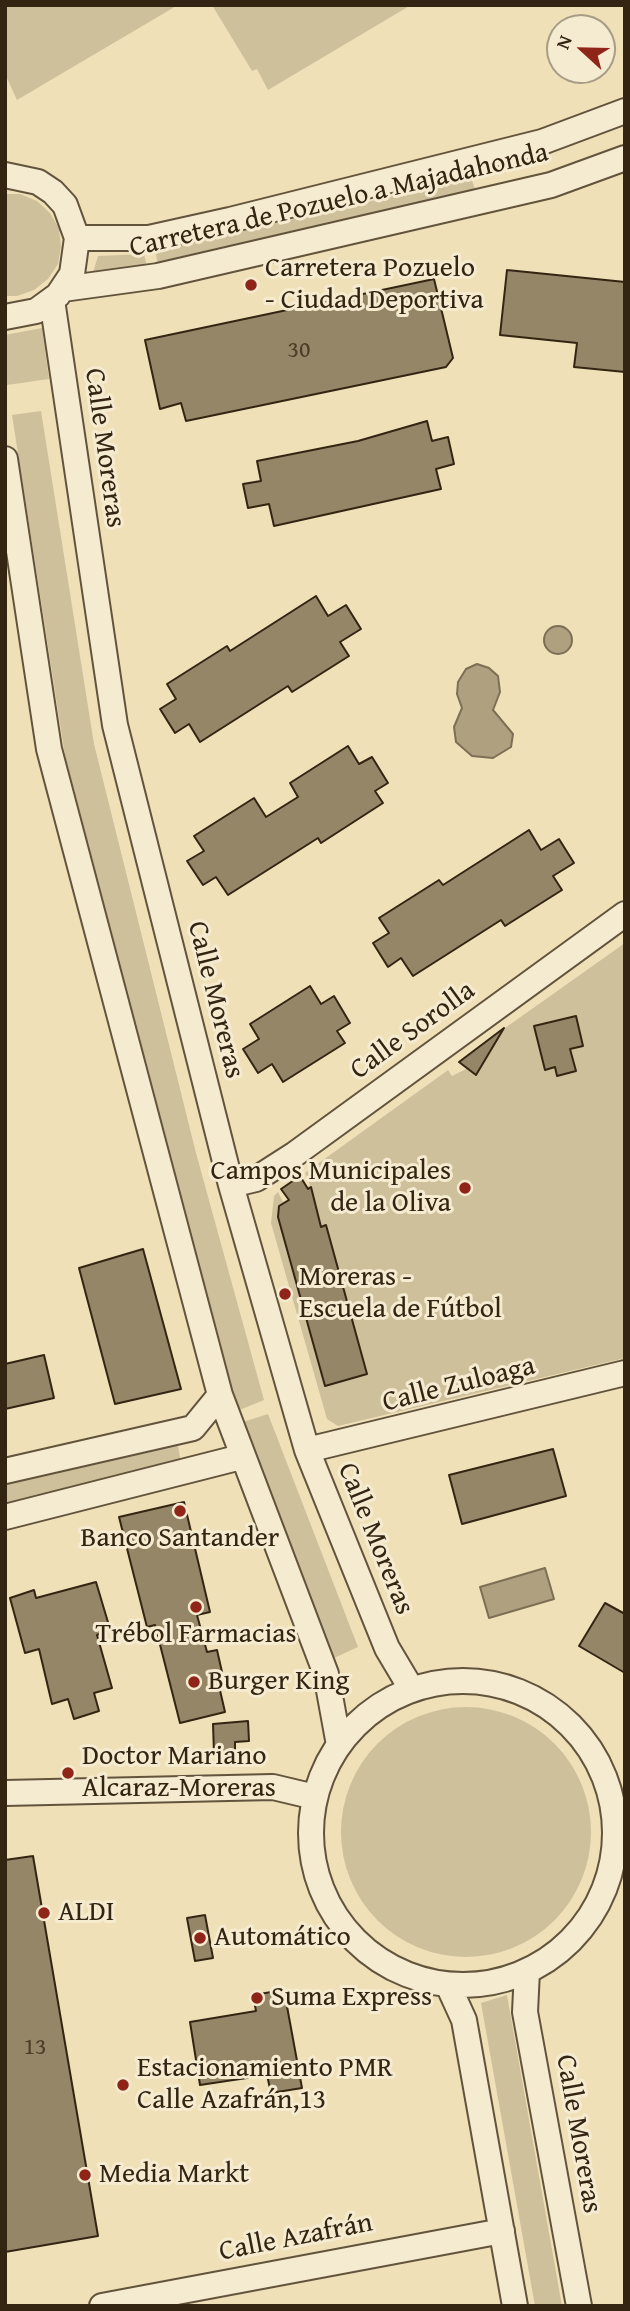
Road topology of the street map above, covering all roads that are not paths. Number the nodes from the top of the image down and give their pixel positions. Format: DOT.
graph roads {
  1 [pos="625,111"];
  2 [pos="625,158"];
  3 [pos="6,173"];
  4 [pos="78,238"];
  5 [pos="58,295"];
  6 [pos="5,317"];
  7 [pos="5,459"];
  8 [pos="625,914"];
  9 [pos="232,1185"];
  10 [pos="618,1381"];
  11 [pos="220,1395"];
  12 [pos="307,1450"];
  13 [pos="241,1457"];
  14 [pos="5,1471"];
  15 [pos="5,1517"];
  16 [pos="412,1690"];
  17 [pos="339,1745"];
  18 [pos="593,1753"];
  19 [pos="625,1775"];
  20 [pos="5,1793"];
  21 [pos="316,1797"];
  22 [pos="618,1871"];
  23 [pos="527,1971"];
  24 [pos="448,1985"];
  25 [pos="502,2231"];
  26 [pos="102,2306"];
  27 [pos="515,2306"];
  28 [pos="579,2306"];
  1 -- 4 [label="street, Carretera de Pozuelo a Majadahonda"];
  2 -- 5 [label="street, Carretera de Pozuelo a Majadahonda"];
  3 -- 4 [label="street"];
  4 -- 5 [label="street"];
  5 -- 6 [label="street, Carretera de Pozuelo a Majadahonda"];
  5 -- 9 [label="street, Calle Moreras"];
  7 -- 11 [label="street"];
  8 -- 9 [label="street, Calle Sorolla"];
  9 -- 12 [label="street, Calle Moreras"];
  10 -- 12 [label="street, Calle Zuloaga"];
  11 -- 13 [label="street"];
  11 -- 14 [label="street"];
  12 -- 16 [label="street, Calle Moreras"];
  13 -- 15 [label="street"];
  13 -- 17 [label="street"];
  16 -- 17 [label="street"];
  16 -- 18 [label="street"];
  17 -- 21 [label="street"];
  18 -- 19 [label="street"];
  18 -- 22 [label="street"];
  20 -- 21 [label="street"];
  21 -- 24 [label="street"];
  22 -- 23 [label="street"];
  23 -- 24 [label="street"];
  23 -- 28 [label="street, Calle Moreras"];
  24 -- 25 [label="street"];
  25 -- 26 [label="street, Calle Azafrán"];
  25 -- 27 [label="street"];
}
